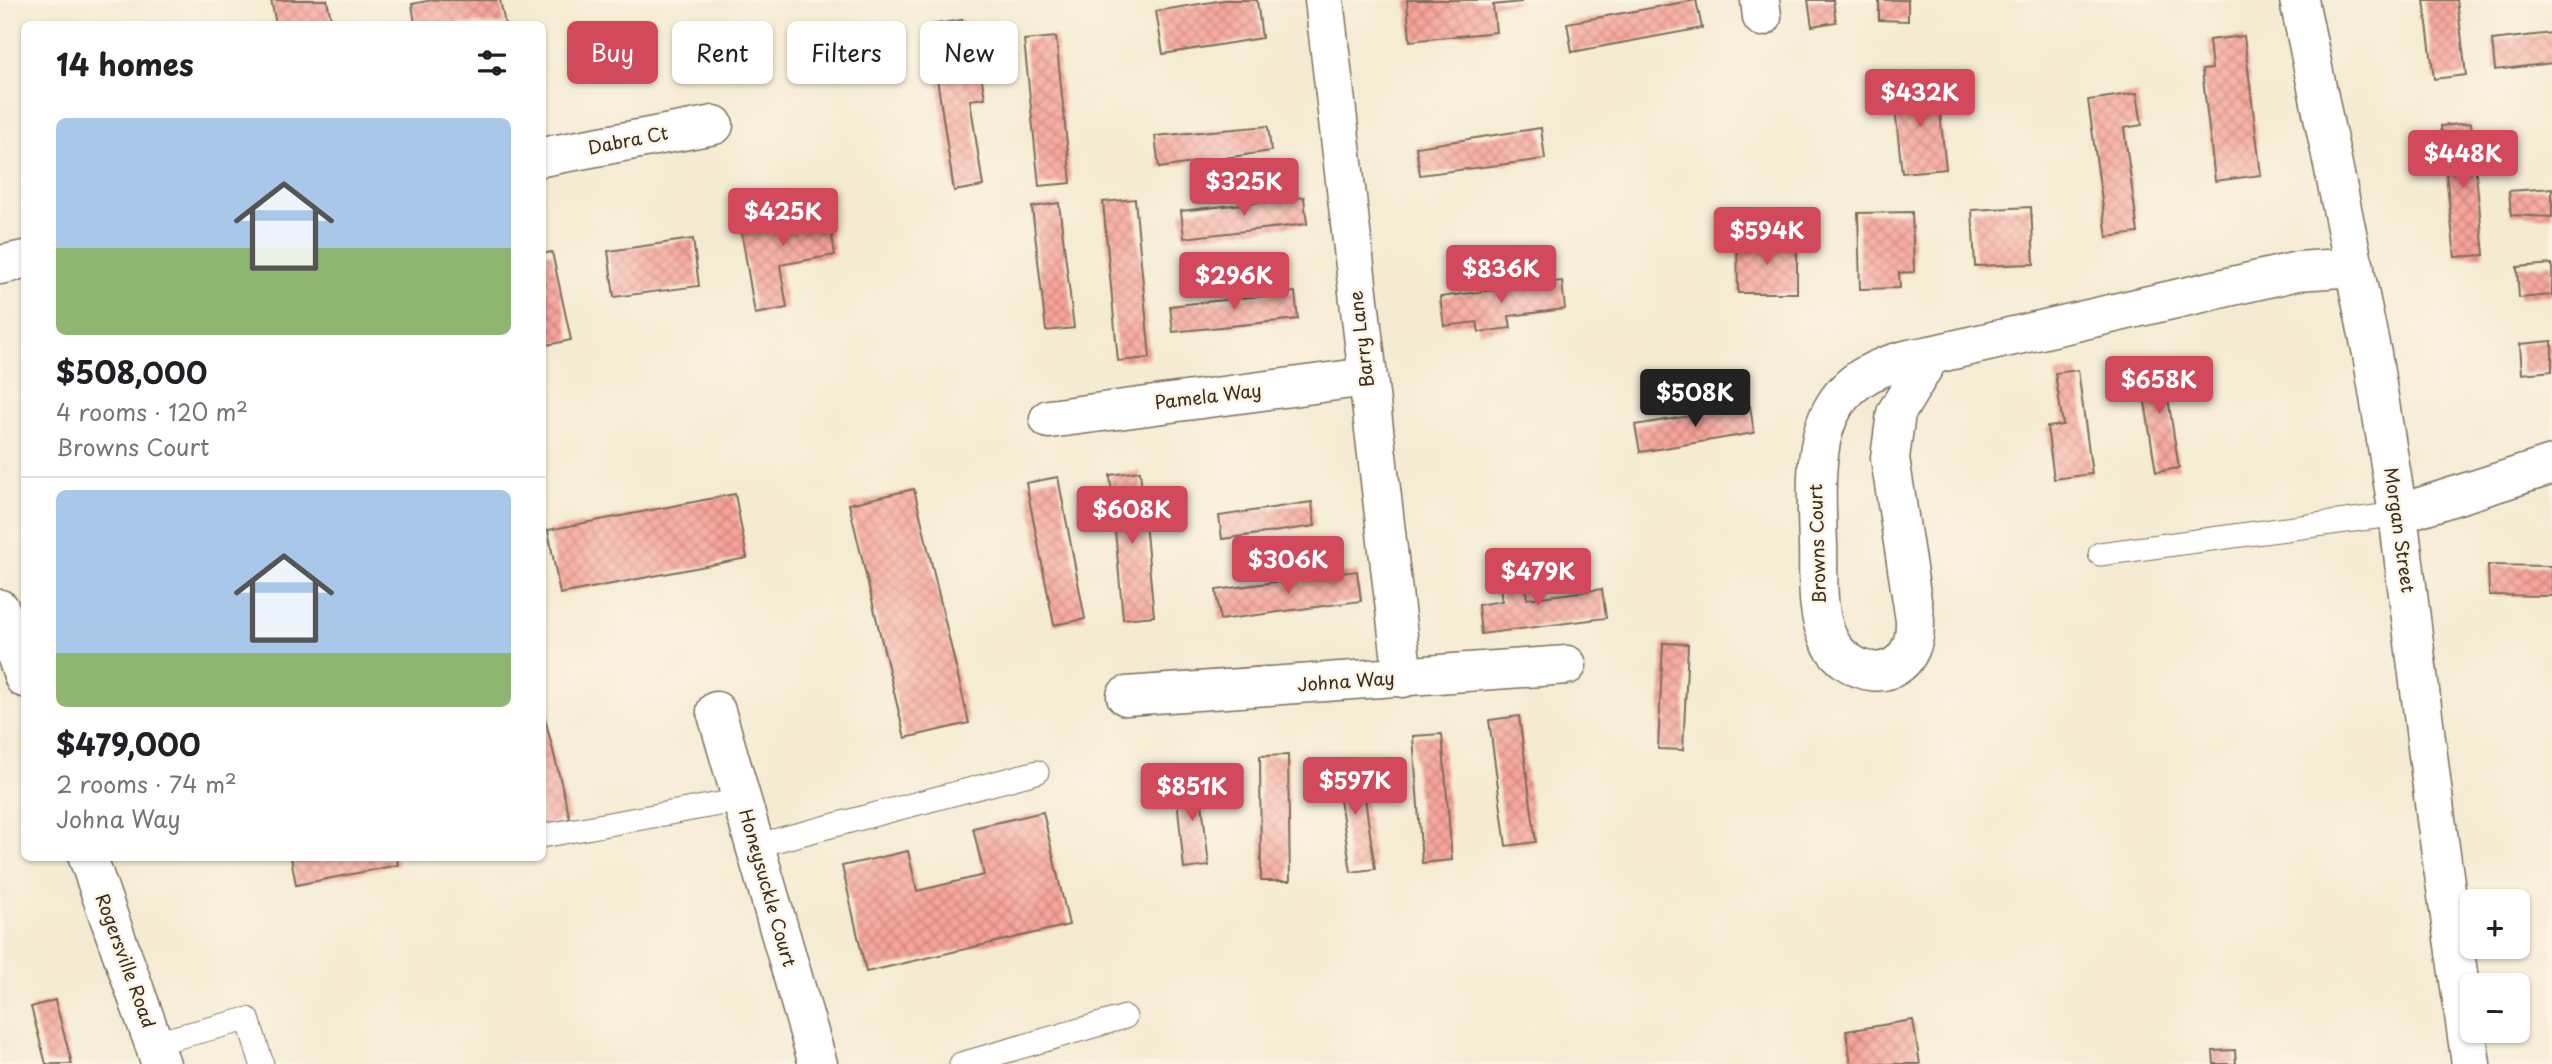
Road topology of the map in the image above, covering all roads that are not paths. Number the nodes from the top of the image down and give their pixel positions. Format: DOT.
graph roads {
  1 [pos="1324,0"];
  2 [pos="2299,0"];
  3 [pos="714,125"];
  4 [pos="546,156"];
  5 [pos="21,261"];
  6 [pos="0,265"];
  7 [pos="2355,267"];
  8 [pos="1931,355"];
  9 [pos="1367,377"];
  10 [pos="1049,419"];
  11 [pos="2552,465"];
  12 [pos="2398,514"];
  13 [pos="2100,554"];
  14 [pos="0,609"];
  15 [pos="1567,665"];
  16 [pos="21,669"];
  17 [pos="1403,678"];
  18 [pos="1126,696"];
  19 [pos="716,711"];
  20 [pos="1037,772"];
  21 [pos="741,800"];
  22 [pos="546,835"];
  23 [pos="755,846"];
  24 [pos="89,861"];
  25 [pos="1125,1017"];
  26 [pos="158,1054"];
  27 [pos="262,1064"];
  28 [pos="818,1064"];
  29 [pos="961,1064"];
  30 [pos="2472,1064"];
  1 -- 9 [label="street, Barry Lane"];
  2 -- 7 [label="street, Morgan Street"];
  3 -- 4 [label="street, Dabra Ct"];
  5 -- 6 [label="street"];
  7 -- 8 [label="street, Browns Court"];
  7 -- 12 [label="street, Morgan Street"];
  8 -- 8 [label="street, Browns Court"];
  9 -- 10 [label="street, Pamela Way"];
  9 -- 17 [label="street, Barry Lane"];
  11 -- 12 [label="street"];
  12 -- 13 [label="lane"];
  12 -- 30 [label="street, Morgan Street"];
  14 -- 16 [label="street"];
  15 -- 17 [label="street, Johna Way"];
  17 -- 18 [label="street, Johna Way"];
  19 -- 21 [label="street, Honeysuckle Court"];
  20 -- 23 [label="lane"];
  21 -- 22 [label="lane"];
  21 -- 23 [label="street, Honeysuckle Court"];
  23 -- 28 [label="street, Honeysuckle Court"];
  24 -- 26 [label="street, Rogersville Road"];
  25 -- 29 [label="lane"];
  26 -- 27 [label="lane"];
}
